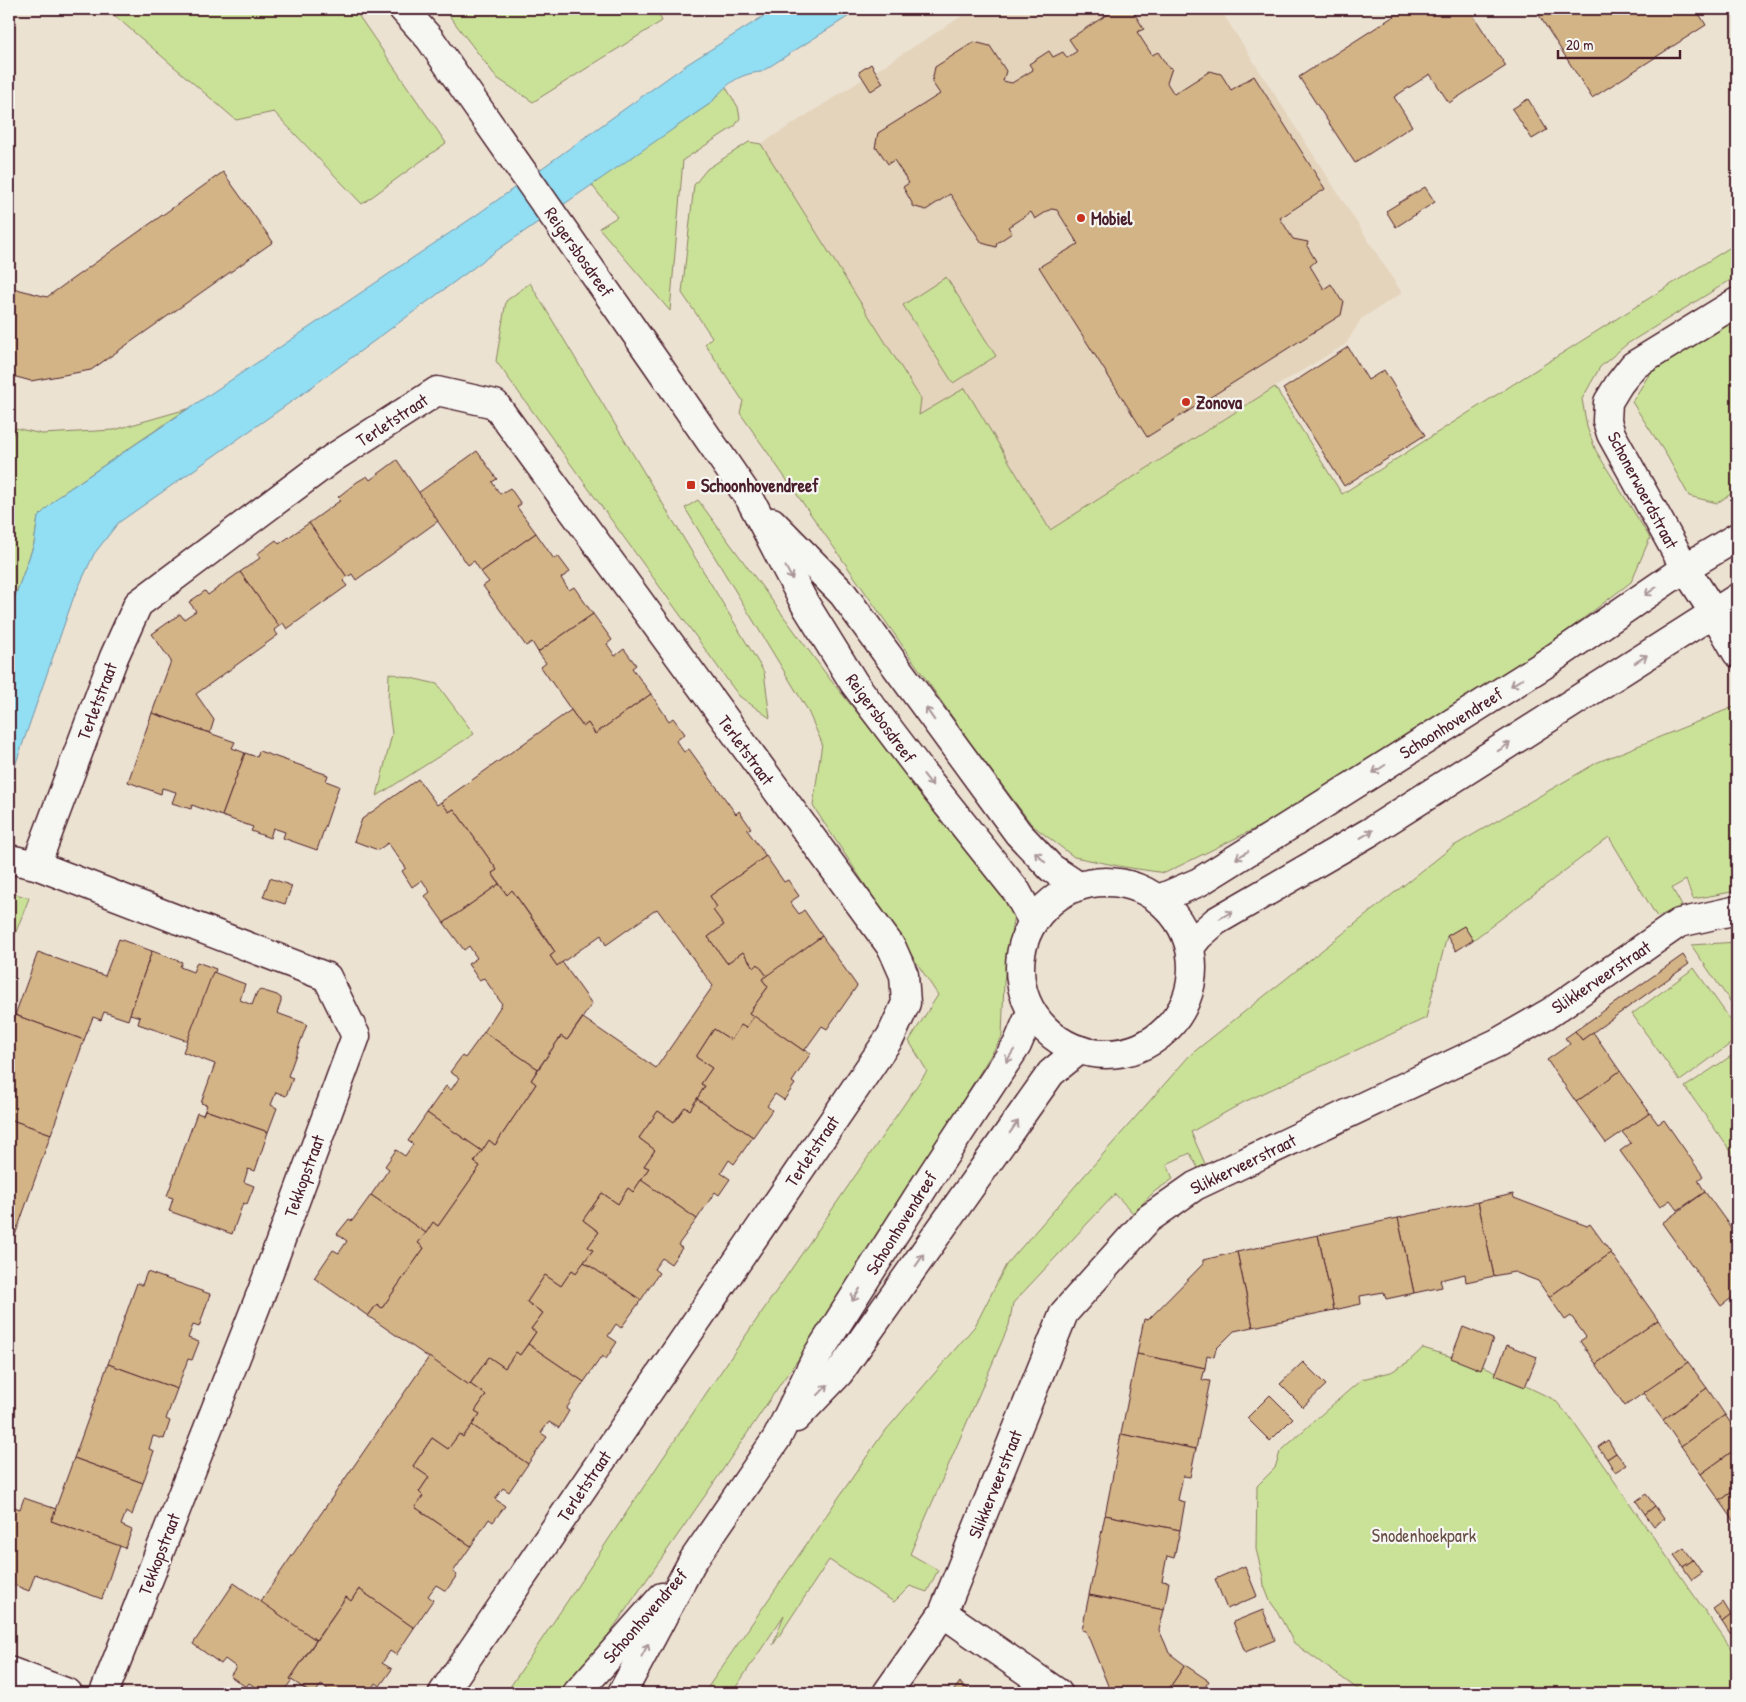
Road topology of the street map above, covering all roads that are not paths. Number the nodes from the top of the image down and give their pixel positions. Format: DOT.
graph roads {
  1 [pos="403,9"];
  2 [pos="1737,302"];
  3 [pos="750,499"];
  4 [pos="1737,538"];
  5 [pos="1685,568"];
  6 [pos="1737,598"];
  7 [pos="1714,613"];
  8 [pos="1737,653"];
  9 [pos="9,859"];
  10 [pos="36,865"];
  11 [pos="1078,886"];
  12 [pos="1159,899"];
  13 [pos="1737,910"];
  14 [pos="1032,922"];
  15 [pos="1190,947"];
  16 [pos="1031,1012"];
  17 [pos="1079,1050"];
  18 [pos="777,1438"];
  19 [pos="692,1562"];
  20 [pos="943,1613"];
  21 [pos="9,1671"];
  22 [pos="68,1693"];
  23 [pos="104,1693"];
  24 [pos="443,1693"];
  25 [pos="577,1693"];
  26 [pos="622,1693"];
  27 [pos="887,1693"];
  28 [pos="1058,1693"];
  1 -- 3 [label="street, Reigersbosdreef"];
  2 -- 5 [label="street, Schonerwoerdstraat"];
  11 -- 3 [label="street, Reigersbosdreef, one-way"];
  3 -- 14 [label="street, Reigersbosdreef, one-way"];
  4 -- 5 [label="street, Schoonhovendreef"];
  5 -- 7 [label="street, Schonerwoerdstraat"];
  5 -- 12 [label="street, Schoonhovendreef, one-way"];
  6 -- 7 [label="street"];
  7 -- 8 [label="street, Schonerwoerdstraat"];
  15 -- 7 [label="street, one-way"];
  9 -- 10 [label="street, Tekkopstraat"];
  10 -- 23 [label="street, Tekkopstraat"];
  10 -- 24 [label="street, Terletstraat"];
  11 -- 12 [label="street"];
  11 -- 14 [label="street"];
  12 -- 15 [label="street"];
  13 -- 20 [label="street, Slikkerveerstraat"];
  14 -- 16 [label="street"];
  15 -- 17 [label="street"];
  16 -- 17 [label="street"];
  16 -- 18 [label="street, Schoonhovendreef, one-way"];
  18 -- 17 [label="street, Schoonhovendreef, one-way"];
  18 -- 19 [label="street, Schoonhovendreef"];
  19 -- 25 [label="street, Schoonhovendreef"];
  26 -- 19 [label="street, Schoonhovendreef, one-way"];
  20 -- 27 [label="street, Slikkerveerstraat"];
  20 -- 28 [label="street"];
  21 -- 22 [label="street"];
}
